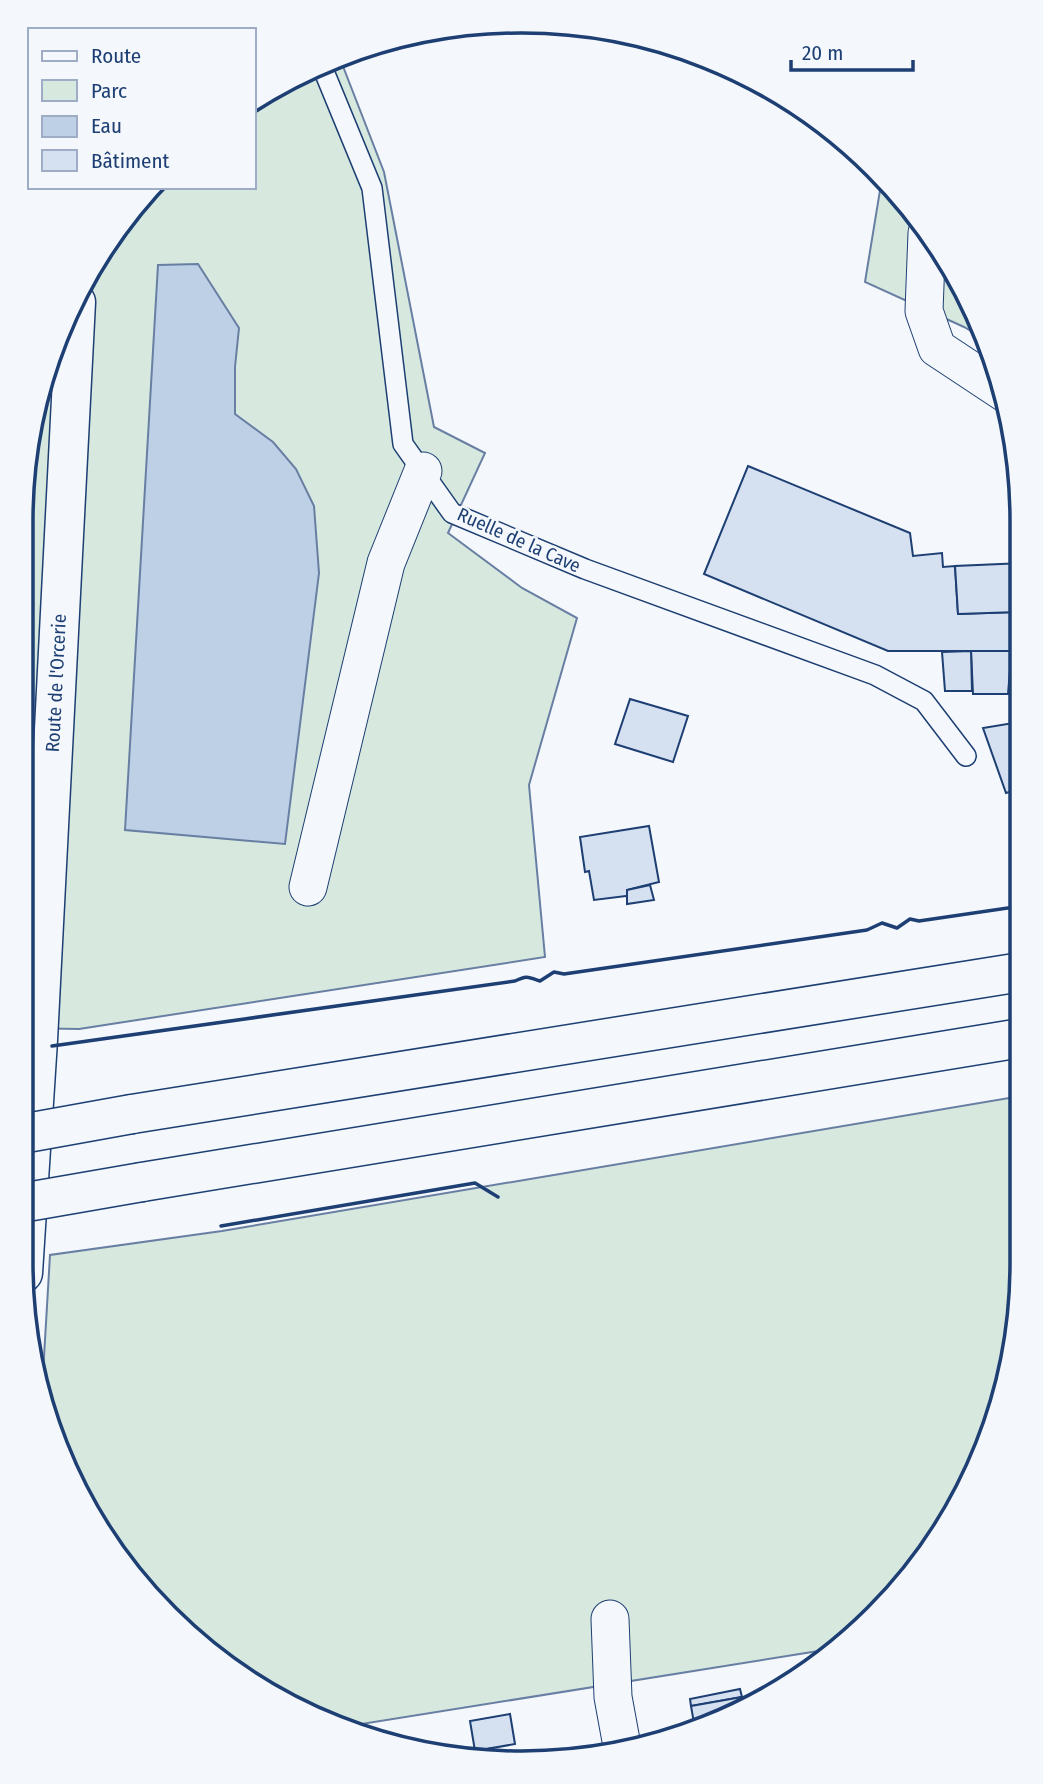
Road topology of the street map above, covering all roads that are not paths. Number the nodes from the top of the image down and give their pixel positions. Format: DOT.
graph roads {
  1 [pos="325,75"];
  2 [pos="926,249"];
  3 [pos="75,325"];
  4 [pos="989,383"];
  5 [pos="423,471"];
  6 [pos="966,756"];
  7 [pos="308,887"];
  8 [pos="1010,974"];
  9 [pos="1010,1040"];
  10 [pos="33,1112"];
  11 [pos="33,1131"];
  12 [pos="33,1201"];
  13 [pos="610,1619"];
  14 [pos="621,1740"];
  1 -- 5 [label="lane, Ruelle de la Cave"];
  2 -- 4 [label="street"];
  3 -- 10 [label="main road, Route de l'Orcerie"];
  5 -- 6 [label="lane, Ruelle de la Cave"];
  5 -- 7 [label="street"];
  8 -- 11 [label="main road, bridge"];
  9 -- 12 [label="main road, bridge"];
  13 -- 14 [label="street"];
}
